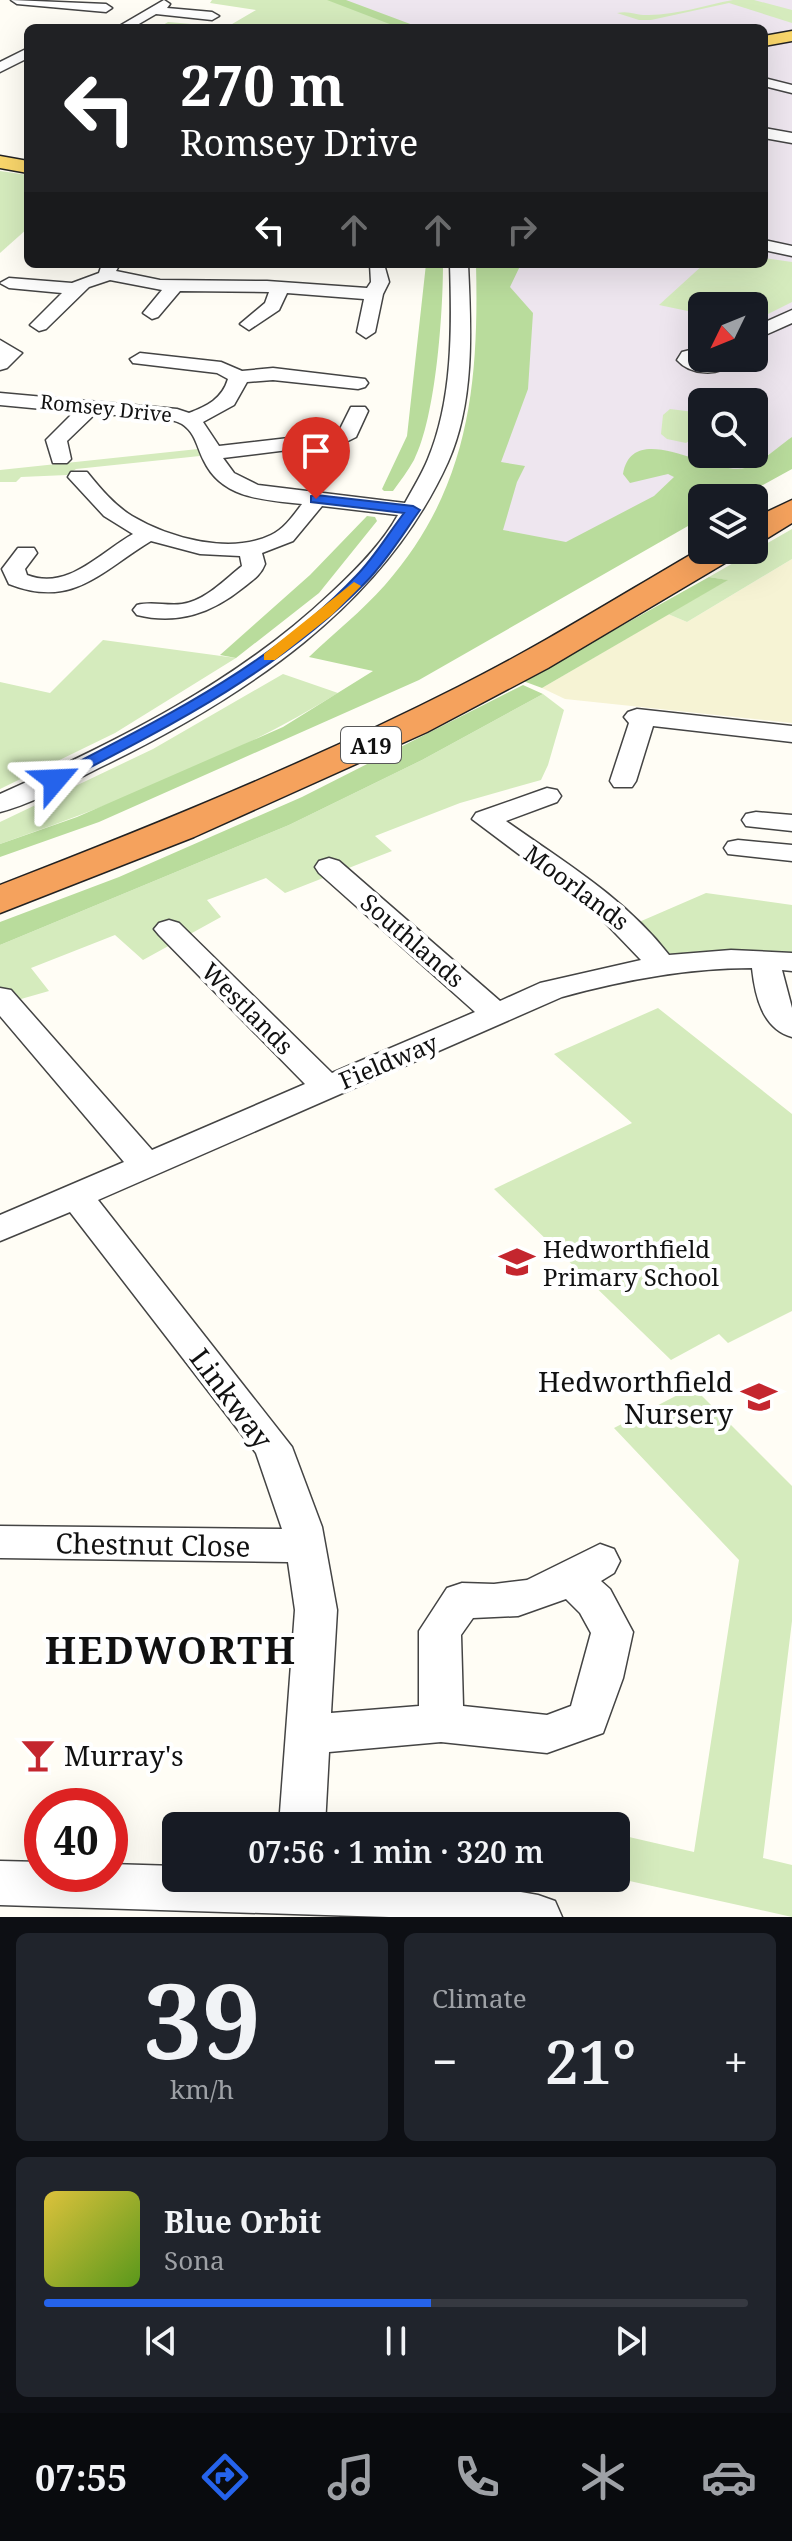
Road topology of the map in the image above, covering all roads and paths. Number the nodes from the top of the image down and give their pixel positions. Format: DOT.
graph roads {
  1 [pos="17,0"];
  2 [pos="120,0"];
  3 [pos="35,1"];
  4 [pos="102,11"];
  5 [pos="153,11"];
  6 [pos="11,14"];
  7 [pos="212,16"];
  8 [pos="84,21"];
  9 [pos="127,24"];
  10 [pos="792,36"];
  11 [pos="768,40"];
  12 [pos="24,54"];
  13 [pos="1,67"];
  14 [pos="768,83"];
  15 [pos="792,89"];
  16 [pos="768,134"];
  17 [pos="792,138"];
  18 [pos="0,162"];
  19 [pos="24,166"];
  20 [pos="768,246"];
  21 [pos="792,251"];
  22 [pos="246,268"];
  23 [pos="377,268"];
  24 [pos="459,268"];
  25 [pos="110,269"];
  26 [pos="9,283"];
  27 [pos="173,286"];
  28 [pos="235,286"];
  29 [pos="280,287"];
  30 [pos="76,289"];
  31 [pos="373,294"];
  32 [pos="152,313"];
  33 [pos="792,316"];
  34 [pos="250,324"];
  35 [pos="39,325"];
  36 [pos="768,327"];
  37 [pos="366,332"];
  38 [pos="34,348"];
  39 [pos="4,354"];
  40 [pos="140,359"];
  41 [pos="239,377"];
  42 [pos="358,383"];
  43 [pos="0,399"];
  44 [pos="90,407"];
  45 [pos="358,411"];
  46 [pos="189,420"];
  47 [pos="213,453"];
  48 [pos="32,455"];
  49 [pos="79,477"];
  50 [pos="792,489"];
  51 [pos="316,499"];
  52 [pos="768,502"];
  53 [pos="413,510"];
  54 [pos="792,510"];
  55 [pos="768,524"];
  56 [pos="150,533"];
  57 [pos="688,548"];
  58 [pos="249,549"];
  59 [pos="26,553"];
  60 [pos="699,564"];
  61 [pos="7,576"];
  62 [pos="145,610"];
  63 [pos="792,734"];
  64 [pos="624,781"];
  65 [pos="547,796"];
  66 [pos="0,804"];
  67 [pos="756,820"];
  68 [pos="792,823"];
  69 [pos="738,848"];
  70 [pos="792,853"];
  71 [pos="328,867"];
  72 [pos="0,879"];
  73 [pos="0,900"];
  74 [pos="169,929"];
  75 [pos="779,960"];
  76 [pos="660,964"];
  77 [pos="3,992"];
  78 [pos="496,1014"];
  79 [pos="792,1027"];
  80 [pos="327,1087"];
  81 [pos="145,1164"];
  82 [pos="75,1195"];
  83 [pos="0,1229"];
  84 [pos="0,1542"];
  85 [pos="305,1546"];
  86 [pos="441,1723"];
  87 [pos="309,1734"];
  88 [pos="303,1812"];
  89 [pos="0,1883"];
  90 [pos="162,1884"];
  91 [pos="359,1892"];
  92 [pos="462,1910"];
  93 [pos="538,1917"];
  1 -- 3 [label="street"];
  2 -- 4 [label="street"];
  3 -- 4 [label="street"];
  3 -- 6 [label="street"];
  4 -- 5 [label="street"];
  4 -- 8 [label="street"];
  5 -- 7 [label="street"];
  5 -- 9 [label="street"];
  10 -- 11 [label="main road"];
  12 -- 13 [label="street"];
  14 -- 15 [label="street"];
  16 -- 17 [label="street"];
  18 -- 19 [label="main road"];
  20 -- 21 [label="street"];
  22 -- 28 [label="street"];
  23 -- 31 [label="street"];
  24 -- 53 [label="street"];
  25 -- 27 [label="street"];
  25 -- 30 [label="street"];
  26 -- 30 [label="street"];
  27 -- 28 [label="street"];
  27 -- 32 [label="street"];
  28 -- 29 [label="street"];
  29 -- 31 [label="street"];
  29 -- 34 [label="street"];
  30 -- 35 [label="street"];
  31 -- 37 [label="street"];
  33 -- 36 [label="street"];
  38 -- 39 [label="street"];
  40 -- 41 [label="street"];
  41 -- 42 [label="street"];
  41 -- 46 [label="street"];
  43 -- 44 [label="street, Romsey Drive"];
  44 -- 46 [label="street, Romsey Drive"];
  44 -- 48 [label="street"];
  45 -- 47 [label="street"];
  46 -- 47 [label="street, Romsey Drive"];
  47 -- 51 [label="street, Romsey Drive"];
  49 -- 56 [label="street"];
  50 -- 52 [label="highway"];
  51 -- 53 [label="street, Romsey Drive"];
  51 -- 58 [label="street"];
  53 -- 66 [label="street"];
  54 -- 55 [label="highway"];
  56 -- 58 [label="street"];
  56 -- 61 [label="street"];
  57 -- 72 [label="highway, A19"];
  58 -- 62 [label="street"];
  59 -- 61 [label="street"];
  60 -- 73 [label="highway, A19"];
  63 -- 64 [label="street"];
  65 -- 76 [label="street, Moorlands"];
  67 -- 68 [label="street"];
  69 -- 70 [label="street"];
  71 -- 78 [label="street, Southlands"];
  74 -- 80 [label="street, Westlands"];
  75 -- 76 [label="street, Fieldway"];
  75 -- 79 [label="street"];
  76 -- 78 [label="street, Fieldway"];
  77 -- 81 [label="street"];
  78 -- 80 [label="street, Fieldway"];
  80 -- 81 [label="street, Fieldway"];
  81 -- 82 [label="street, Fieldway"];
  82 -- 83 [label="street, Fieldway"];
  82 -- 85 [label="street, Linkway"];
  84 -- 85 [label="street, Chestnut Close"];
  85 -- 87 [label="street, Linkway"];
  86 -- 86 [label="street"];
  86 -- 87 [label="street"];
  87 -- 88 [label="street, Linkway"];
  89 -- 90 [label="street"];
  91 -- 92 [label="street"];
  92 -- 93 [label="street"];
}
